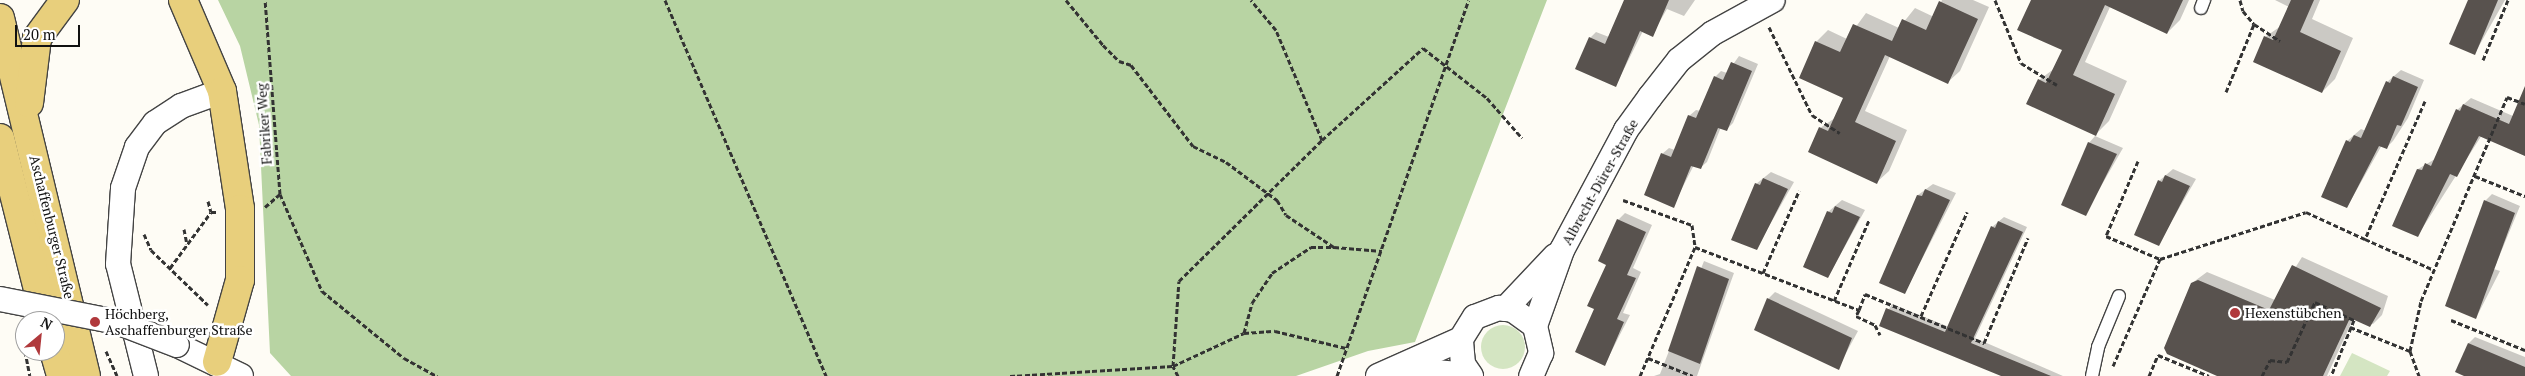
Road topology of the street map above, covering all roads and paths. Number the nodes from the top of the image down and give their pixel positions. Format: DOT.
graph roads {
  1 [pos="65,0"];
  2 [pos="266,0"];
  3 [pos="665,0"];
  4 [pos="1066,0"];
  5 [pos="1251,0"];
  6 [pos="1469,0"];
  7 [pos="1995,0"];
  8 [pos="2240,0"];
  9 [pos="2508,0"];
  10 [pos="182,4"];
  11 [pos="1760,4"];
  12 [pos="0,18"];
  13 [pos="2254,24"];
  14 [pos="2280,41"];
  15 [pos="2483,60"];
  16 [pos="1447,68"];
  17 [pos="2057,85"];
  18 [pos="222,91"];
  19 [pos="2226,92"];
  20 [pos="2425,101"];
  21 [pos="2525,104"];
  22 [pos="1840,133"];
  23 [pos="29,137"];
  24 [pos="0,138"];
  25 [pos="1522,138"];
  26 [pos="1322,140"];
  27 [pos="2138,161"];
  28 [pos="2475,176"];
  29 [pos="1799,191"];
  30 [pos="280,194"];
  31 [pos="1267,194"];
  32 [pos="2525,196"];
  33 [pos="1623,200"];
  34 [pos="208,201"];
  35 [pos="211,212"];
  36 [pos="1967,212"];
  37 [pos="240,219"];
  38 [pos="1868,220"];
  39 [pos="139,223"];
  40 [pos="184,229"];
  41 [pos="2028,238"];
  42 [pos="2365,240"];
  43 [pos="187,244"];
  44 [pos="1334,247"];
  45 [pos="1695,247"];
  46 [pos="1562,250"];
  47 [pos="1382,251"];
  48 [pos="2160,259"];
  49 [pos="170,268"];
  50 [pos="2434,270"];
  51 [pos="1763,273"];
  52 [pos="2119,296"];
  53 [pos="10,300"];
  54 [pos="1834,301"];
  55 [pos="1505,309"];
  56 [pos="1859,310"];
  57 [pos="43,311"];
  58 [pos="232,317"];
  59 [pos="1921,317"];
  60 [pos="2451,320"];
  61 [pos="1534,326"];
  62 [pos="2350,327"];
  63 [pos="1244,333"];
  64 [pos="1880,335"];
  65 [pos="1461,339"];
  66 [pos="1346,348"];
  67 [pos="2525,350"];
  68 [pos="2410,351"];
  69 [pos="1648,358"];
  70 [pos="27,361"];
  71 [pos="57,361"];
  72 [pos="217,362"];
  73 [pos="1173,366"];
  74 [pos="1388,373"];
  75 [pos="1538,373"];
  76 [pos="30,376"];
  77 [pos="61,376"];
  78 [pos="86,376"];
  79 [pos="146,376"];
  80 [pos="241,376"];
  81 [pos="437,376"];
  82 [pos="826,376"];
  83 [pos="1010,376"];
  84 [pos="1178,376"];
  85 [pos="1336,376"];
  86 [pos="1470,376"];
  87 [pos="1640,376"];
  88 [pos="1694,376"];
  89 [pos="2092,376"];
  90 [pos="2109,376"];
  91 [pos="2149,376"];
  92 [pos="2209,376"];
  93 [pos="2262,376"];
  94 [pos="2331,376"];
  95 [pos="2419,376"];
  1 -- 23 [label="main road"];
  2 -- 30 [label="path, Fabriker Weg"];
  3 -- 82 [label="path"];
  4 -- 31 [label="path"];
  5 -- 26 [label="path"];
  6 -- 16 [label="path"];
  7 -- 17 [label="path"];
  8 -- 13 [label="path"];
  9 -- 15 [label="path"];
  10 -- 18 [label="main road"];
  11 -- 22 [label="path"];
  11 -- 46 [label="street, Albrecht-Dürer-Straße"];
  12 -- 23 [label="main road"];
  13 -- 14 [label="path"];
  13 -- 19 [label="path"];
  16 -- 25 [label="path"];
  16 -- 26 [label="path"];
  16 -- 47 [label="path"];
  18 -- 37 [label="main road"];
  18 -- 79 [label="street"];
  20 -- 42 [label="path"];
  21 -- 28 [label="path"];
  23 -- 78 [label="main road, Aschaffenburger Straße"];
  24 -- 57 [label="main road, Aschaffenburger Straße"];
  26 -- 31 [label="path"];
  27 -- 48 [label="path"];
  28 -- 32 [label="path"];
  28 -- 50 [label="path"];
  29 -- 51 [label="path"];
  30 -- 37 [label="path"];
  30 -- 81 [label="path, Fabriker Weg"];
  31 -- 44 [label="path"];
  31 -- 73 [label="path"];
  33 -- 45 [label="path"];
  34 -- 35 [label="path"];
  35 -- 37 [label="path"];
  35 -- 43 [label="path"];
  36 -- 59 [label="path"];
  37 -- 58 [label="main road"];
  38 -- 54 [label="path"];
  39 -- 49 [label="path"];
  40 -- 43 [label="path"];
  41 -- 59 [label="path"];
  42 -- 48 [label="path"];
  42 -- 50 [label="path"];
  43 -- 49 [label="path"];
  44 -- 47 [label="path"];
  44 -- 63 [label="path"];
  45 -- 51 [label="path"];
  45 -- 69 [label="path"];
  46 -- 55 [label="street, Albrecht-Dürer-Straße"];
  46 -- 61 [label="street, Albrecht-Dürer-Straße"];
  47 -- 66 [label="path"];
  48 -- 90 [label="path"];
  49 -- 58 [label="path"];
  50 -- 68 [label="path"];
  51 -- 54 [label="path"];
  52 -- 89 [label="lane"];
  53 -- 72 [label="street, bridge"];
  54 -- 56 [label="path"];
  55 -- 61 [label="street"];
  55 -- 65 [label="street"];
  56 -- 59 [label="path"];
  56 -- 64 [label="path"];
  58 -- 72 [label="main road"];
  60 -- 67 [label="path"];
  61 -- 75 [label="street"];
  62 -- 68 [label="path"];
  62 -- 93 [label="path"];
  62 -- 94 [label="path"];
  63 -- 66 [label="path"];
  63 -- 73 [label="path"];
  65 -- 74 [label="street"];
  65 -- 86 [label="street"];
  66 -- 85 [label="path"];
  68 -- 95 [label="path"];
  69 -- 87 [label="path"];
  69 -- 88 [label="path"];
  70 -- 76 [label="path"];
  71 -- 77 [label="main road"];
  72 -- 80 [label="street"];
  73 -- 83 [label="path"];
  73 -- 84 [label="path"];
  74 -- 86 [label="street"];
  91 -- 92 [label="path"];
}
